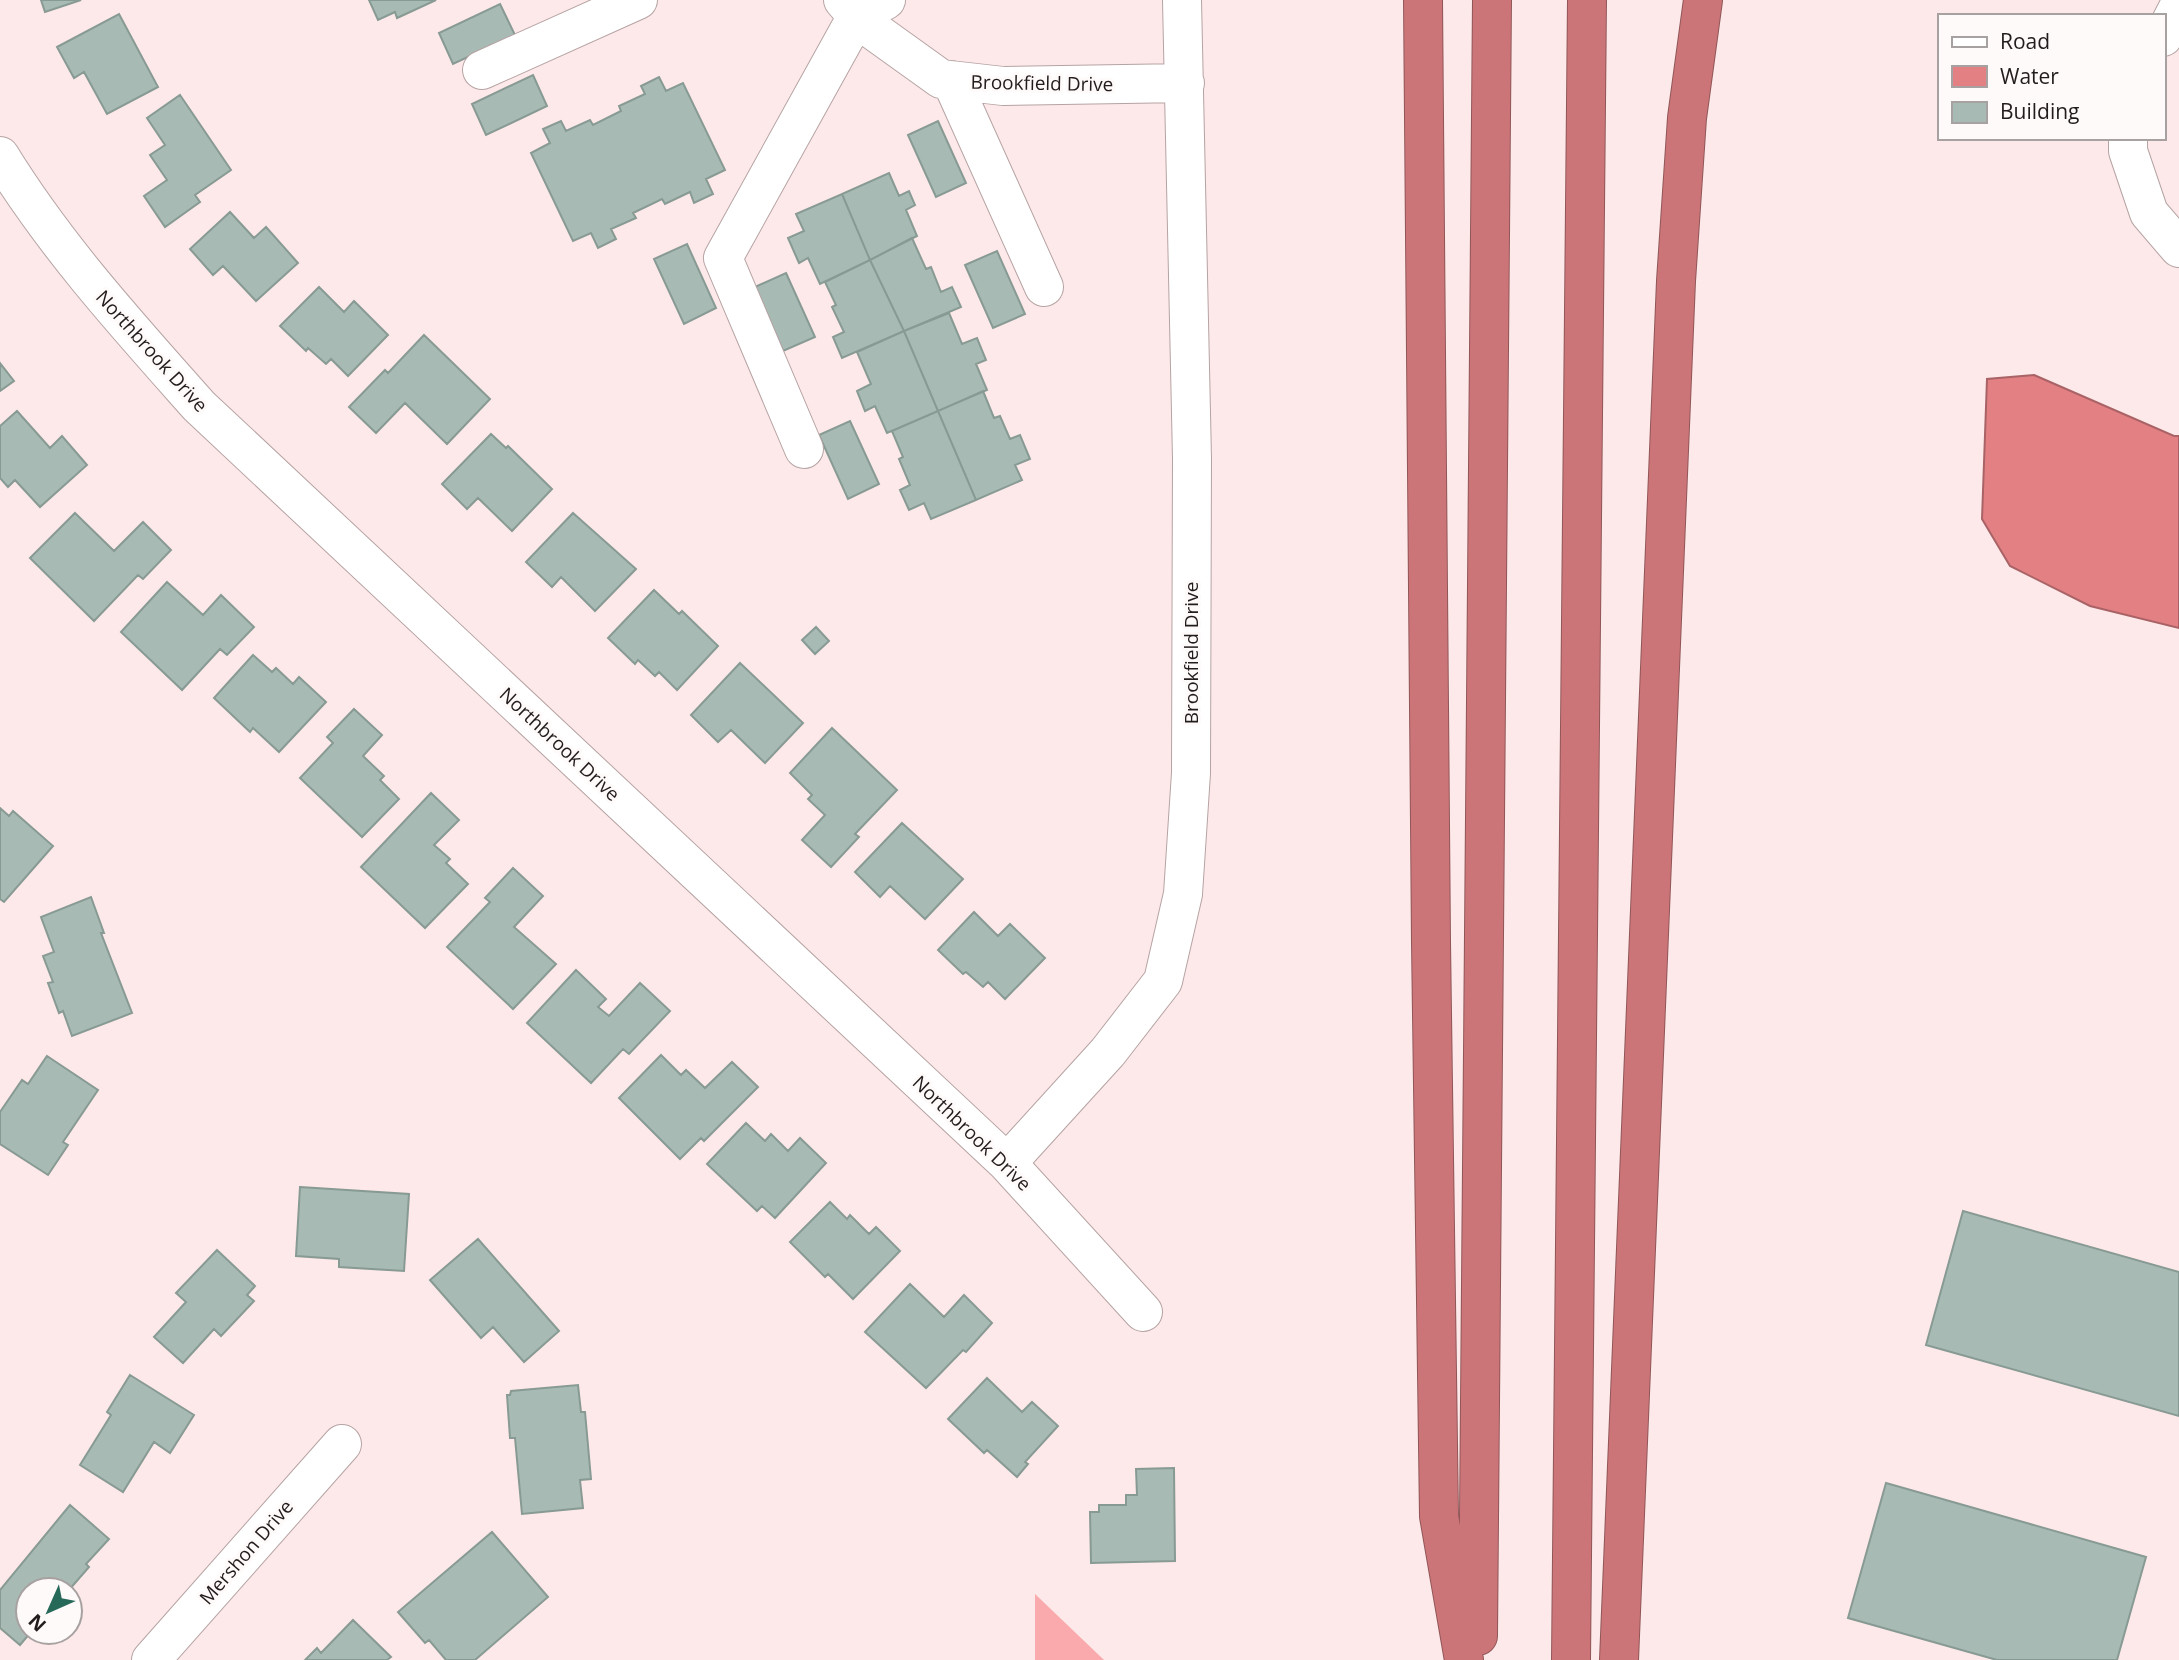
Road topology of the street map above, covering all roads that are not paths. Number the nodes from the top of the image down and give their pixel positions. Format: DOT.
graph roads {
  1 [pos="638,0"];
  2 [pos="1182,0"];
  3 [pos="1423,0"];
  4 [pos="1492,0"];
  5 [pos="1587,0"];
  6 [pos="1703,0"];
  7 [pos="862,5"];
  8 [pos="2179,6"];
  9 [pos="2165,33"];
  10 [pos="482,70"];
  11 [pos="951,80"];
  12 [pos="1185,83"];
  13 [pos="2128,140"];
  14 [pos="0,156"];
  15 [pos="2179,248"];
  16 [pos="1044,287"];
  17 [pos="804,449"];
  18 [pos="1006,1163"];
  19 [pos="1143,1312"];
  20 [pos="342,1444"];
  21 [pos="151,1660"];
  22 [pos="1464,1660"];
  23 [pos="1478,1660"];
  24 [pos="1571,1660"];
  25 [pos="1619,1660"];
  1 -- 10 [label="street"];
  2 -- 12 [label="street, Brookfield Drive"];
  3 -- 22 [label="highway"];
  4 -- 23 [label="highway"];
  5 -- 24 [label="highway"];
  6 -- 25 [label="highway"];
  7 -- 11 [label="street, Brookfield Drive"];
  7 -- 17 [label="street"];
  8 -- 9 [label="street"];
  11 -- 12 [label="street, Brookfield Drive"];
  11 -- 16 [label="street"];
  12 -- 18 [label="street, Brookfield Drive"];
  13 -- 15 [label="street"];
  14 -- 18 [label="street, Northbrook Drive"];
  18 -- 19 [label="street, Northbrook Drive"];
  20 -- 21 [label="street, Mershon Drive"];
}
